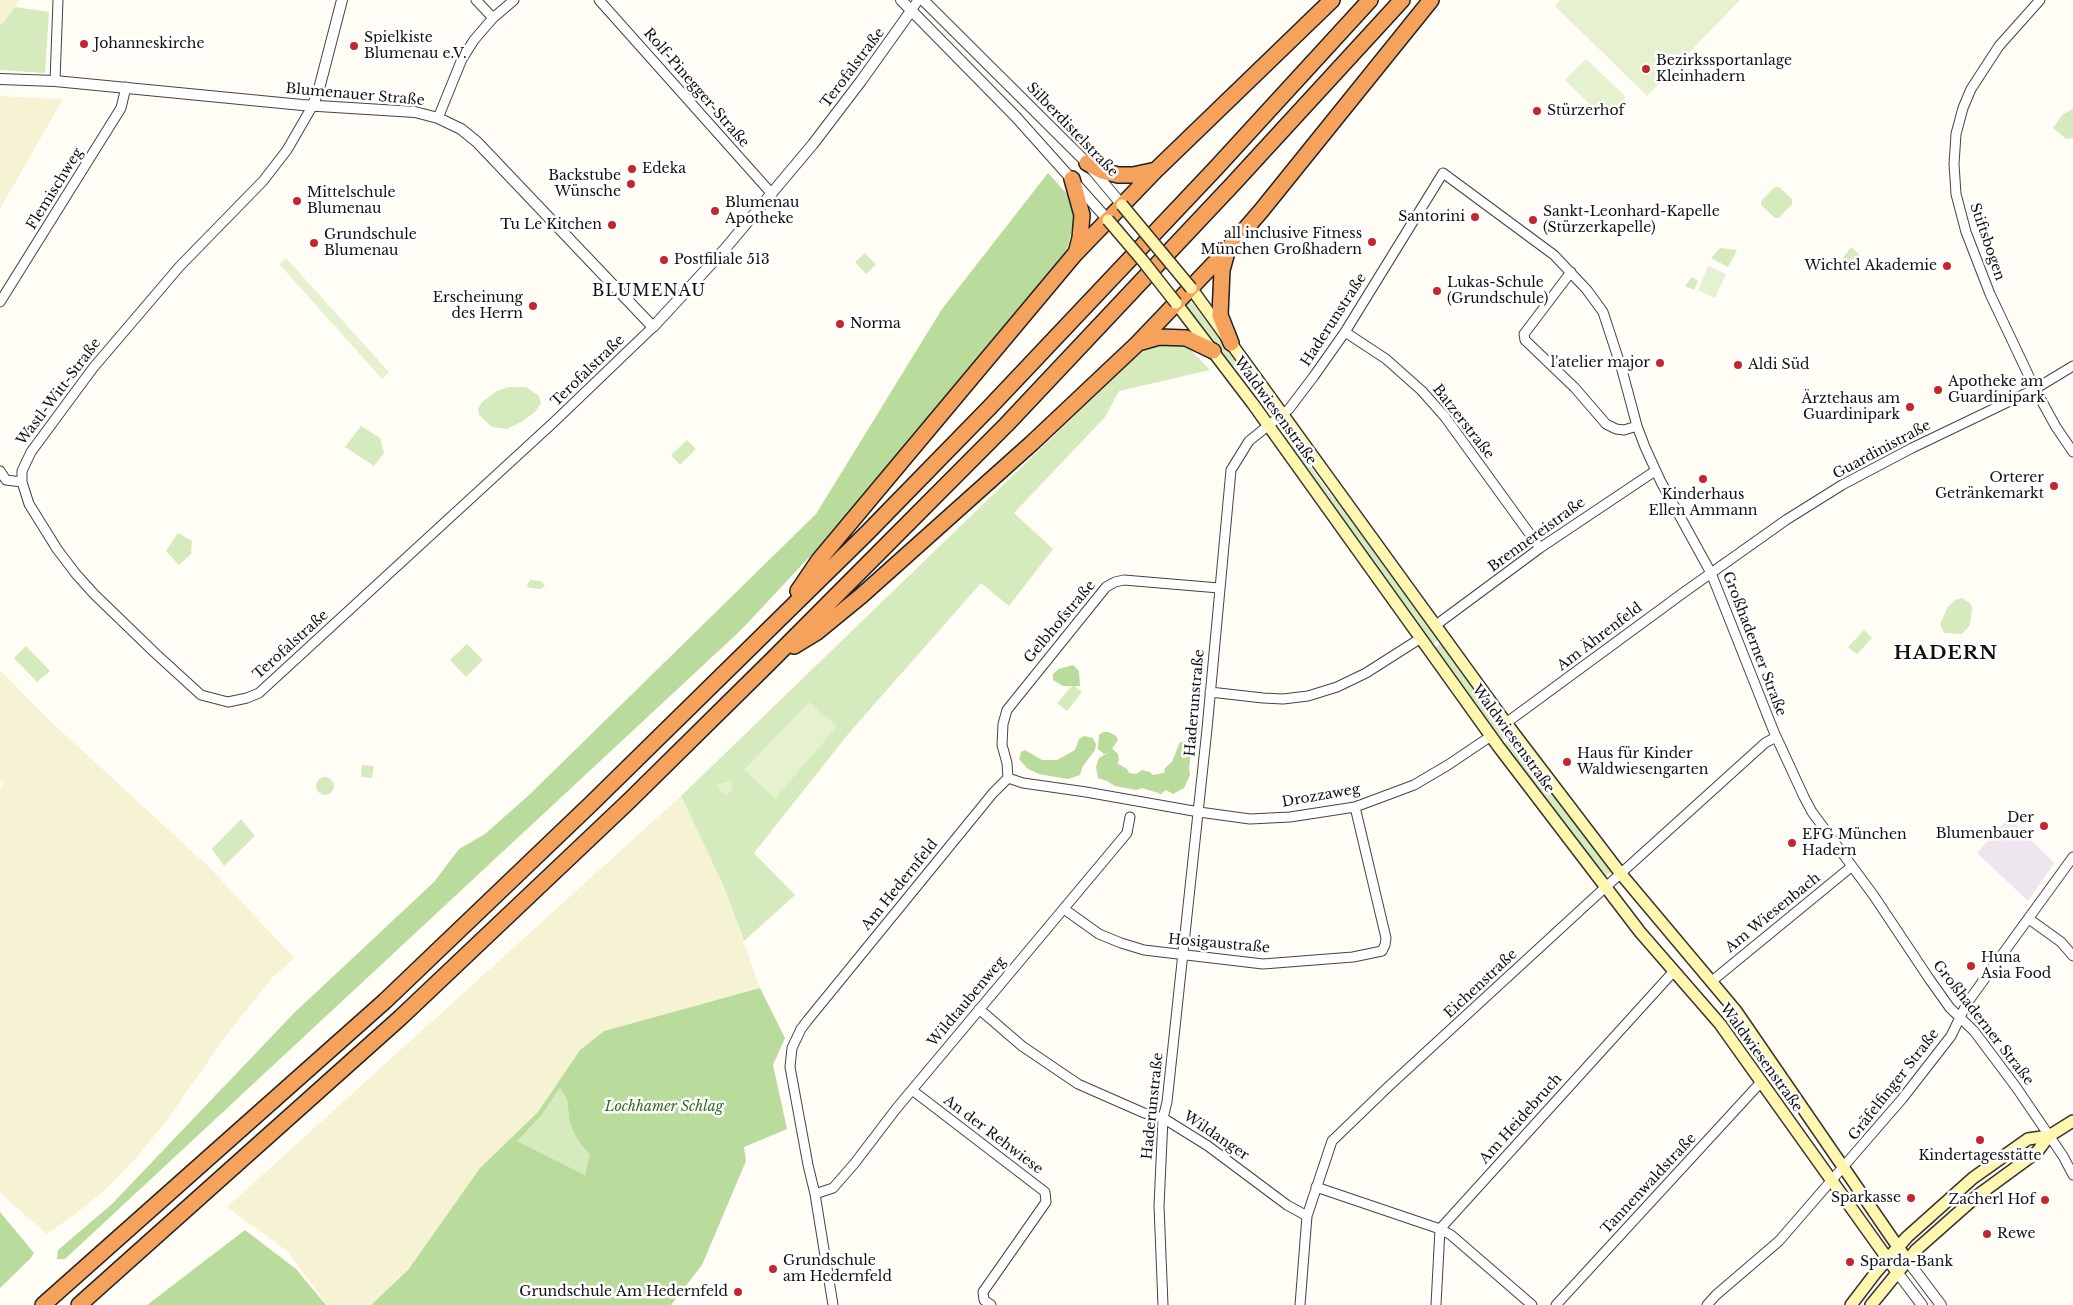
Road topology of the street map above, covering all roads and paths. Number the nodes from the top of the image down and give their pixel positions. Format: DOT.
graph roads {
  1 [pos="58,0"];
  2 [pos="342,0"];
  3 [pos="476,0"];
  4 [pos="514,0"];
  5 [pos="599,0"];
  6 [pos="901,0"];
  7 [pos="918,0"];
  8 [pos="923,0"];
  9 [pos="1332,0"];
  10 [pos="1370,0"];
  11 [pos="1402,0"];
  12 [pos="1431,0"];
  13 [pos="2040,0"];
  14 [pos="911,11"];
  15 [pos="493,18"];
  16 [pos="0,79"];
  17 [pos="55,81"];
  18 [pos="126,87"];
  19 [pos="312,105"];
  20 [pos="438,118"];
  21 [pos="1087,163"];
  22 [pos="1156,170"];
  23 [pos="1443,173"];
  24 [pos="1072,179"];
  25 [pos="772,194"];
  26 [pos="1122,205"];
  27 [pos="1108,220"];
  28 [pos="1228,249"];
  29 [pos="1075,254"];
  30 [pos="1571,272"];
  31 [pos="1191,288"];
  32 [pos="0,302"];
  33 [pos="1176,303"];
  34 [pos="653,327"];
  35 [pos="1345,332"];
  36 [pos="1232,342"];
  37 [pos="1137,344"];
  38 [pos="1213,351"];
  39 [pos="2073,366"];
  40 [pos="2036,389"];
  41 [pos="1284,414"];
  42 [pos="1268,426"];
  43 [pos="1637,426"];
  44 [pos="2073,452"];
  45 [pos="0,471"];
  46 [pos="1655,471"];
  47 [pos="22,482"];
  48 [pos="1540,548"];
  49 [pos="1711,573"];
  50 [pos="1219,588"];
  51 [pos="779,619"];
  52 [pos="1436,625"];
  53 [pos="1421,638"];
  54 [pos="774,658"];
  55 [pos="1210,692"];
  56 [pos="1506,723"];
  57 [pos="1491,736"];
  58 [pos="1776,737"];
  59 [pos="1008,778"];
  60 [pos="1355,808"];
  61 [pos="1198,812"];
  62 [pos="1130,817"];
  63 [pos="2073,857"];
  64 [pos="1851,867"];
  65 [pos="1621,874"];
  66 [pos="1605,888"];
  67 [pos="1064,909"];
  68 [pos="2029,919"];
  69 [pos="1182,955"];
  70 [pos="2073,956"];
  71 [pos="1674,971"];
  72 [pos="1712,981"];
  73 [pos="978,1009"];
  74 [pos="1959,1016"];
  75 [pos="1762,1081"];
  76 [pos="912,1090"];
  77 [pos="1163,1118"];
  78 [pos="2073,1121"];
  79 [pos="2048,1136"];
  80 [pos="1847,1165"];
  81 [pos="2073,1175"];
  82 [pos="1833,1181"];
  83 [pos="1316,1187"];
  84 [pos="815,1194"];
  85 [pos="1307,1216"];
  86 [pos="1440,1228"];
  87 [pos="1898,1246"];
  88 [pos="1888,1258"];
  89 [pos="1908,1260"];
  90 [pos="1897,1272"];
  91 [pos="49,1300"];
  92 [pos="79,1305"];
  93 [pos="833,1305"];
  94 [pos="991,1305"];
  95 [pos="1163,1305"];
  96 [pos="1300,1305"];
  97 [pos="1436,1305"];
  98 [pos="1532,1305"];
  99 [pos="1556,1305"];
  100 [pos="1707,1305"];
  101 [pos="1851,1305"];
  102 [pos="1871,1305"];
  103 [pos="1922,1305"];
  104 [pos="1941,1305"];
  1 -- 17 [label="street"];
  2 -- 19 [label="street"];
  3 -- 15 [label="street"];
  4 -- 15 [label="street"];
  5 -- 25 [label="street, Rolf-Pinegger-Straße"];
  6 -- 14 [label="street"];
  7 -- 14 [label="street"];
  8 -- 21 [label="street, Silberdistelstraße"];
  9 -- 22 [label="highway"];
  10 -- 51 [label="highway"];
  11 -- 54 [label="highway"];
  12 -- 28 [label="highway"];
  13 -- 40 [label="street, Stiftsbogen"];
  14 -- 24 [label="street"];
  14 -- 25 [label="street, Terofalstraße"];
  15 -- 20 [label="street"];
  16 -- 17 [label="street, Blumenauer Straße"];
  17 -- 18 [label="street, Blumenauer Straße"];
  18 -- 19 [label="street, Blumenauer Straße"];
  18 -- 32 [label="street, Flemischweg"];
  19 -- 20 [label="street, Blumenauer Straße"];
  19 -- 47 [label="street, Wastl-Witt-Straße"];
  20 -- 34 [label="street, Blumenauer Straße"];
  21 -- 22 [label="highway"];
  21 -- 26 [label="street, Silberdistelstraße"];
  22 -- 26 [label="highway"];
  23 -- 30 [label="street, Großhaderner Straße"];
  23 -- 35 [label="street, Haderunstraße"];
  24 -- 27 [label="street"];
  24 -- 29 [label="highway"];
  25 -- 34 [label="street, Terofalstraße"];
  26 -- 27 [label="highway"];
  26 -- 31 [label="main road, Silberdistelstraße, bridge"];
  27 -- 29 [label="highway"];
  27 -- 33 [label="main road, Waldwiesenstraße, bridge"];
  28 -- 31 [label="highway"];
  28 -- 36 [label="highway"];
  29 -- 51 [label="highway"];
  30 -- 43 [label="street, Großhaderner Straße"];
  30 -- 43 [label="street"];
  31 -- 33 [label="highway"];
  31 -- 36 [label="main road, Waldwiesenstraße"];
  33 -- 37 [label="highway"];
  33 -- 38 [label="main road, Waldwiesenstraße"];
  34 -- 47 [label="street, Terofalstraße"];
  35 -- 41 [label="street, Haderunstraße"];
  35 -- 48 [label="street, Batzerstraße"];
  36 -- 41 [label="main road, Waldwiesenstraße"];
  37 -- 38 [label="highway"];
  37 -- 54 [label="highway"];
  38 -- 42 [label="main road, Waldwiesenstraße"];
  39 -- 40 [label="street, Guardinistraße"];
  40 -- 44 [label="street, Stiftsbogen"];
  40 -- 49 [label="street, Guardinistraße"];
  41 -- 42 [label="street, Haderunstraße"];
  41 -- 52 [label="main road, Waldwiesenstraße"];
  42 -- 50 [label="street, Haderunstraße"];
  42 -- 53 [label="main road, Waldwiesenstraße"];
  43 -- 46 [label="street, Großhaderner Straße"];
  45 -- 47 [label="street"];
  46 -- 48 [label="street, Brennereistraße"];
  46 -- 49 [label="street, Großhaderner Straße"];
  48 -- 52 [label="street, Brennereistraße"];
  49 -- 56 [label="street, Am Ährenfeld"];
  49 -- 58 [label="street, Großhaderner Straße"];
  50 -- 55 [label="street, Haderunstraße"];
  50 -- 59 [label="street, Gelbhofstraße"];
  51 -- 91 [label="highway"];
  52 -- 56 [label="main road, Waldwiesenstraße"];
  53 -- 55 [label="street"];
  53 -- 57 [label="main road, Waldwiesenstraße"];
  54 -- 92 [label="highway"];
  55 -- 61 [label="street, Haderunstraße"];
  56 -- 65 [label="main road, Waldwiesenstraße"];
  57 -- 60 [label="street, Drozzaweg"];
  57 -- 66 [label="main road, Waldwiesenstraße"];
  58 -- 64 [label="street, Großhaderner Straße"];
  58 -- 65 [label="street, Eichenstraße"];
  59 -- 61 [label="street"];
  59 -- 84 [label="street, Am Hedernfeld"];
  60 -- 61 [label="street, Drozzaweg"];
  60 -- 69 [label="street, Hosigaustraße"];
  61 -- 69 [label="street, Haderunstraße"];
  62 -- 67 [label="street, Wildtaubenweg"];
  63 -- 68 [label="street, Gräfelfinger Straße"];
  64 -- 72 [label="street, Am Wiesenbach"];
  64 -- 74 [label="street, Großhaderner Straße"];
  65 -- 66 [label="street, Eichenstraße"];
  65 -- 72 [label="main road, Waldwiesenstraße"];
  66 -- 71 [label="main road, Waldwiesenstraße"];
  66 -- 83 [label="street, Eichenstraße"];
  67 -- 69 [label="street, Hosigaustraße"];
  67 -- 73 [label="street, Wildtaubenweg"];
  68 -- 70 [label="street"];
  68 -- 74 [label="street, Gräfelfinger Straße"];
  69 -- 77 [label="street, Haderunstraße"];
  71 -- 75 [label="main road, Waldwiesenstraße"];
  71 -- 86 [label="street, Am Heidebruch"];
  72 -- 80 [label="main road, Waldwiesenstraße"];
  73 -- 76 [label="street, Wildtaubenweg"];
  73 -- 77 [label="street, Wildanger"];
  74 -- 79 [label="street, Großhaderner Straße"];
  74 -- 80 [label="street, Gräfelfinger Straße"];
  75 -- 82 [label="main road, Waldwiesenstraße"];
  75 -- 99 [label="street, Tannenwaldstraße"];
  76 -- 84 [label="street, Wildtaubenweg"];
  76 -- 94 [label="street, An der Rehwiese"];
  77 -- 85 [label="street, Wildanger"];
  77 -- 95 [label="street, Haderunstraße"];
  78 -- 79 [label="main road"];
  79 -- 81 [label="street, Großhaderner Straße"];
  79 -- 87 [label="main road"];
  79 -- 89 [label="main road"];
  80 -- 82 [label="street, Gräfelfinger Straße"];
  80 -- 87 [label="main road, Waldwiesenstraße"];
  82 -- 88 [label="main road, Waldwiesenstraße"];
  82 -- 100 [label="street, Gräfelfinger Straße"];
  83 -- 85 [label="street, Eichenstraße"];
  83 -- 86 [label="street"];
  84 -- 93 [label="street, Am Hedernfeld"];
  85 -- 96 [label="street, Eichenstraße"];
  86 -- 97 [label="street"];
  86 -- 98 [label="street"];
  87 -- 88 [label="main road"];
  87 -- 89 [label="main road, Waldwiesenstraße"];
  88 -- 90 [label="main road, Waldwiesenstraße"];
  88 -- 101 [label="main road"];
  89 -- 90 [label="main road"];
  89 -- 104 [label="street"];
  90 -- 102 [label="main road"];
  90 -- 103 [label="street"];
}
